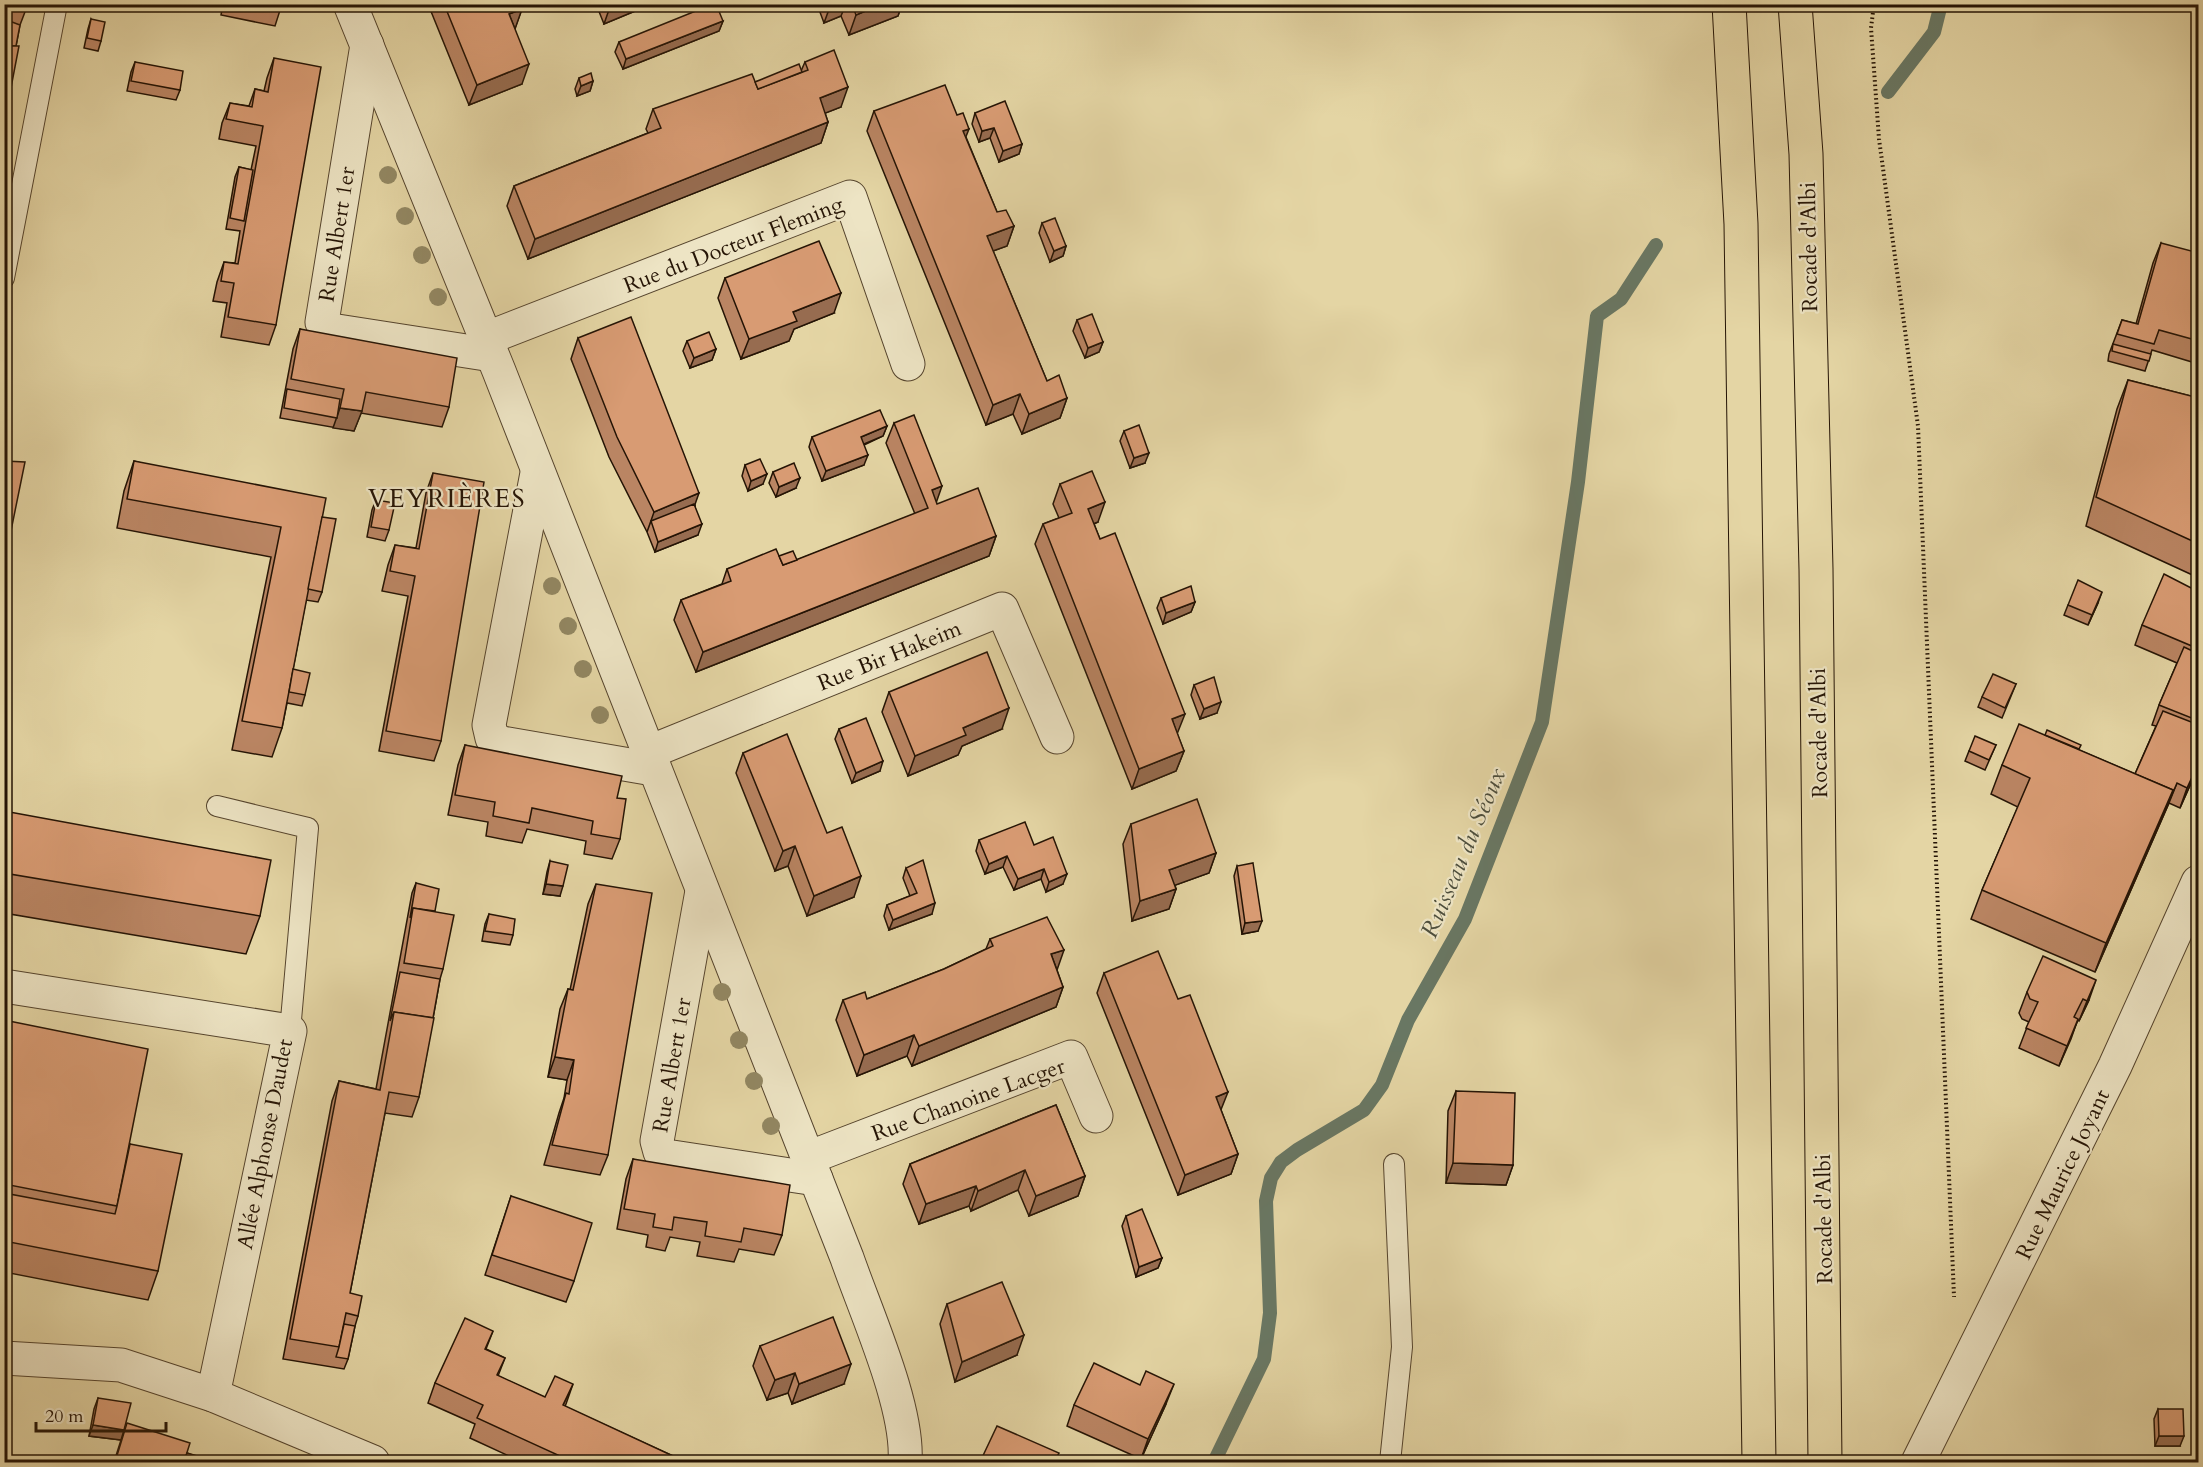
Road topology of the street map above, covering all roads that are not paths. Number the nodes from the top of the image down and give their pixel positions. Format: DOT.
graph roads {
  1 [pos="57,4"];
  2 [pos="350,4"];
  3 [pos="1730,4"];
  4 [pos="1794,4"];
  5 [pos="367,45"];
  6 [pos="4,278"];
  7 [pos="488,347"];
  8 [pos="908,364"];
  9 [pos="537,473"];
  10 [pos="1057,737"];
  11 [pos="650,761"];
  12 [pos="217,806"];
  13 [pos="2199,882"];
  14 [pos="702,891"];
  15 [pos="4,986"];
  16 [pos="290,1032"];
  17 [pos="1096,1116"];
  18 [pos="1394,1164"];
  19 [pos="812,1169"];
  20 [pos="4,1358"];
  21 [pos="213,1395"];
  22 [pos="373,1462"];
  23 [pos="905,1462"];
  24 [pos="1390,1462"];
  25 [pos="1759,1462"];
  26 [pos="1826,1462"];
  27 [pos="1918,1462"];
  1 -- 6 [label="lane"];
  2 -- 5 [label="street"];
  3 -- 25 [label="highway"];
  4 -- 26 [label="highway, Rocade d'Albi"];
  5 -- 7 [label="street"];
  5 -- 7 [label="street, Rue Albert 1er"];
  7 -- 8 [label="street, Rue du Docteur Fleming"];
  7 -- 9 [label="street"];
  9 -- 11 [label="street"];
  9 -- 11 [label="street"];
  10 -- 11 [label="street, Rue Bir Hakeim"];
  11 -- 14 [label="street"];
  12 -- 16 [label="lane"];
  13 -- 27 [label="street, Rue Maurice Joyant"];
  14 -- 19 [label="street"];
  14 -- 19 [label="street, Rue Albert 1er"];
  15 -- 16 [label="street, Allée Alphonse Daudet"];
  16 -- 21 [label="street, Allée Alphonse Daudet"];
  17 -- 19 [label="street, Rue Chanoine Lacger"];
  18 -- 24 [label="lane"];
  19 -- 23 [label="street"];
  20 -- 21 [label="street"];
  21 -- 22 [label="street"];
}
